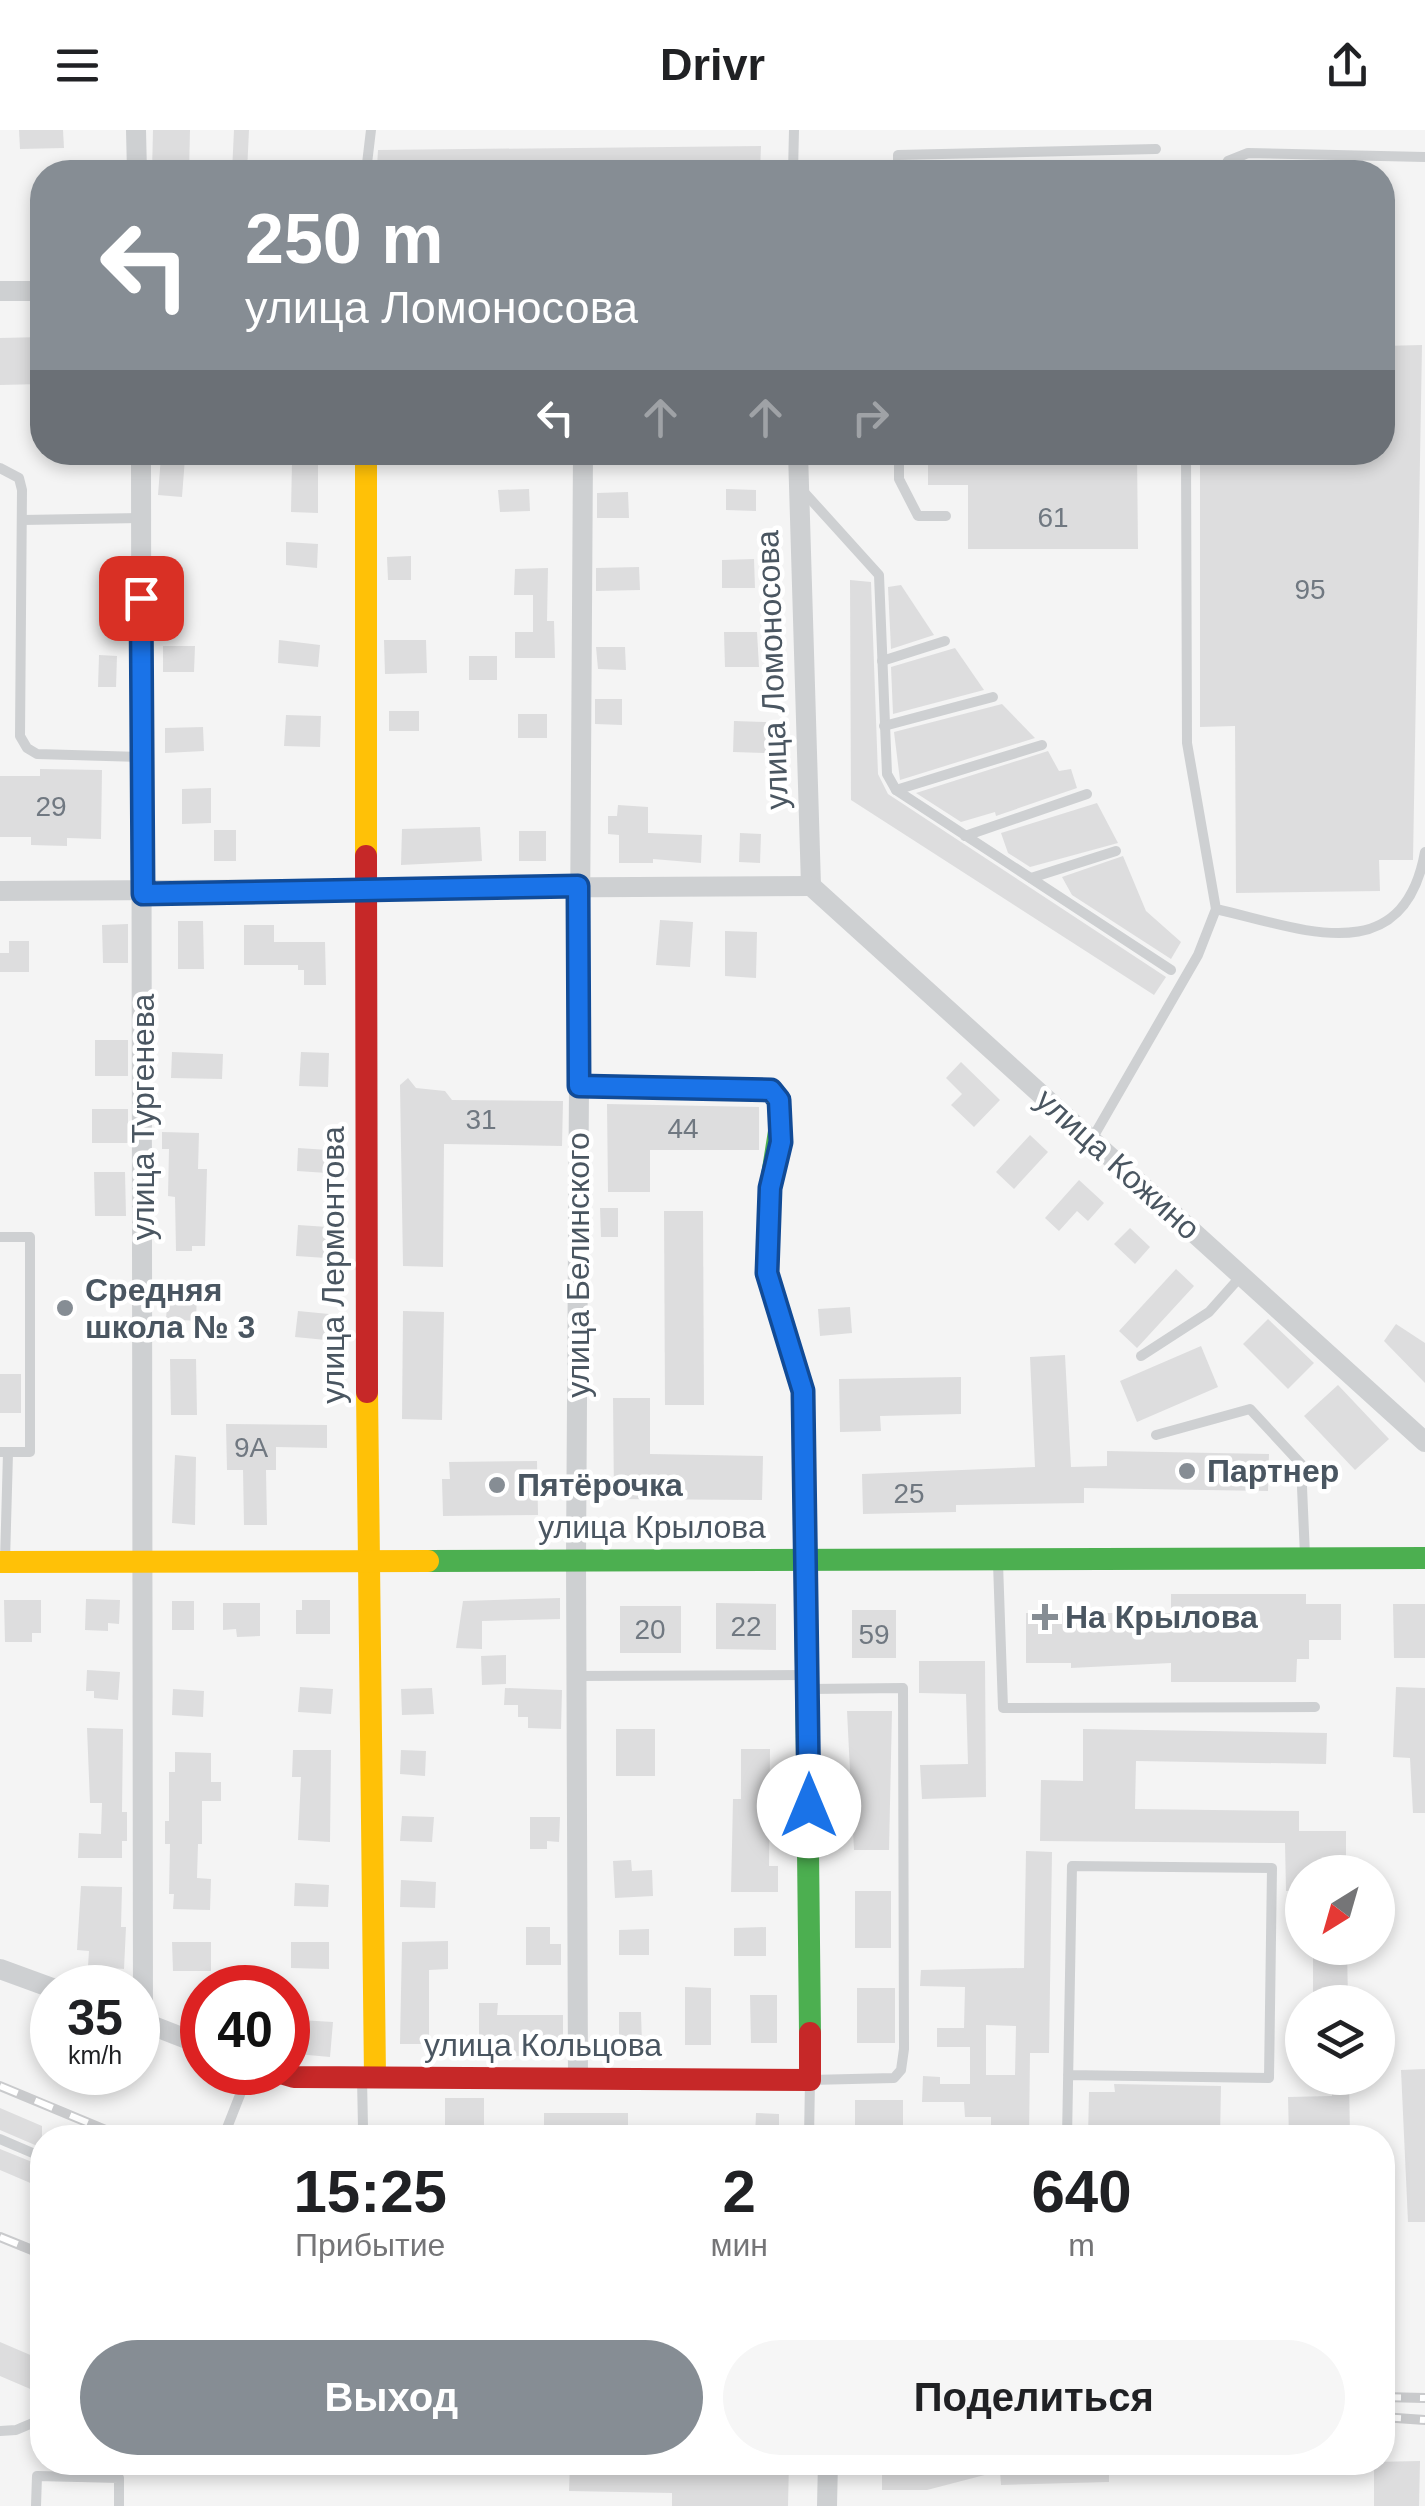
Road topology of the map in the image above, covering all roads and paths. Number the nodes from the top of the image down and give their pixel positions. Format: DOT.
graph roads {
  1 [pos="136,130"];
  2 [pos="371,130"];
  3 [pos="794,130"];
  4 [pos="1156,149"];
  5 [pos="1425,156"];
  6 [pos="137,160"];
  7 [pos="367,160"];
  8 [pos="793,160"];
  9 [pos="898,160"];
  10 [pos="1230,160"];
  11 [pos="0,291"];
  12 [pos="30,291"];
  13 [pos="140,465"];
  14 [pos="366,465"];
  15 [pos="583,465"];
  16 [pos="798,465"];
  17 [pos="899,465"];
  18 [pos="1186,465"];
  19 [pos="0,468"];
  20 [pos="799,486"];
  21 [pos="946,516"];
  22 [pos="141,518"];
  23 [pos="22,520"];
  24 [pos="945,641"];
  25 [pos="882,661"];
  26 [pos="992,696"];
  27 [pos="884,726"];
  28 [pos="1042,745"];
  29 [pos="142,757"];
  30 [pos="896,790"];
  31 [pos="1087,794"];
  32 [pos="965,836"];
  33 [pos="1116,850"];
  34 [pos="1425,852"];
  35 [pos="1031,878"];
  36 [pos="578,886"];
  37 [pos="811,886"];
  38 [pos="364,889"];
  39 [pos="0,891"];
  40 [pos="143,894"];
  41 [pos="1216,909"];
  42 [pos="1170,970"];
  43 [pos="579,1086"];
  44 [pos="1092,1140"];
  45 [pos="0,1237"];
  46 [pos="1242,1276"];
  47 [pos="1141,1356"];
  48 [pos="1156,1434"];
  49 [pos="1425,1442"];
  50 [pos="4,1452"];
  51 [pos="998,1557"];
  52 [pos="1305,1557"];
  53 [pos="806,1558"];
  54 [pos="1425,1558"];
  55 [pos="367,1560"];
  56 [pos="576,1560"];
  57 [pos="3,1562"];
  58 [pos="144,1562"];
  59 [pos="576,1676"];
  60 [pos="809,1682"];
  61 [pos="1315,1707"];
  62 [pos="140,1965"];
  63 [pos="0,1969"];
  64 [pos="30,1980"];
  65 [pos="1068,2075"];
  66 [pos="310,2077"];
  67 [pos="368,2077"];
  68 [pos="578,2077"];
  69 [pos="810,2080"];
  70 [pos="239,2095"];
  71 [pos="228,2125"];
  72 [pos="362,2125"];
  73 [pos="809,2125"];
  74 [pos="1067,2125"];
  75 [pos="0,2139"];
  76 [pos="30,2152"];
  77 [pos="30,2424"];
  78 [pos="0,2431"];
  79 [pos="828,2475"];
  80 [pos="36,2506"];
  81 [pos="119,2506"];
  82 [pos="827,2506"];
  1 -- 6 [label="street"];
  2 -- 7 [label="lane"];
  3 -- 8 [label="lane"];
  4 -- 9 [label="lane"];
  5 -- 10 [label="lane"];
  11 -- 12 [label="street"];
  13 -- 22 [label="street, улица Тургенева"];
  14 -- 38 [label="street, улица Лермонтова"];
  15 -- 36 [label="street, улица Белинского"];
  16 -- 20 [label="street, улица Ломоносова"];
  17 -- 21 [label="lane"];
  18 -- 41 [label="lane"];
  19 -- 23 [label="lane"];
  20 -- 25 [label="lane"];
  20 -- 37 [label="street, улица Ломоносова"];
  22 -- 23 [label="lane"];
  22 -- 29 [label="street, улица Тургенева"];
  23 -- 29 [label="lane"];
  24 -- 25 [label="lane"];
  25 -- 27 [label="lane"];
  26 -- 27 [label="lane"];
  27 -- 30 [label="lane"];
  28 -- 30 [label="lane"];
  29 -- 40 [label="street, улица Тургенева"];
  30 -- 32 [label="lane"];
  31 -- 32 [label="lane"];
  32 -- 35 [label="lane"];
  33 -- 35 [label="lane"];
  34 -- 41 [label="lane"];
  35 -- 42 [label="lane"];
  36 -- 37 [label="street"];
  36 -- 38 [label="street"];
  36 -- 43 [label="street, улица Белинского"];
  37 -- 44 [label="street, улица Кожино"];
  38 -- 40 [label="street"];
  38 -- 55 [label="street, улица Лермонтова"];
  39 -- 40 [label="street"];
  40 -- 58 [label="street, улица Тургенева"];
  41 -- 44 [label="lane"];
  43 -- 53 [label="street"];
  43 -- 56 [label="street, улица Белинского"];
  44 -- 46 [label="street, улица Кожино"];
  45 -- 50 [label="lane"];
  46 -- 47 [label="lane"];
  46 -- 49 [label="street, улица Кожино"];
  48 -- 52 [label="lane"];
  50 -- 57 [label="lane"];
  51 -- 52 [label="street, улица Крылова"];
  51 -- 53 [label="street, улица Крылова"];
  51 -- 61 [label="lane"];
  52 -- 54 [label="street, улица Крылова"];
  53 -- 56 [label="street, улица Крылова"];
  53 -- 60 [label="street"];
  55 -- 56 [label="street, улица Крылова"];
  55 -- 58 [label="street, улица Крылова"];
  55 -- 67 [label="street, улица Лермонтова"];
  56 -- 59 [label="street, улица Белинского"];
  57 -- 58 [label="street, улица Крылова"];
  58 -- 62 [label="street, улица Тургенева"];
  59 -- 60 [label="lane"];
  59 -- 68 [label="street, улица Белинского"];
  60 -- 69 [label="street"];
  60 -- 69 [label="lane"];
  63 -- 64 [label="street"];
  65 -- 65 [label="lane"];
  65 -- 74 [label="lane"];
  66 -- 67 [label="street, улица Кольцова"];
  67 -- 68 [label="street, улица Кольцова"];
  67 -- 72 [label="lane"];
  68 -- 69 [label="street, улица Кольцова"];
  69 -- 73 [label="lane"];
  70 -- 71 [label="lane"];
  75 -- 76 [label="lane"];
  77 -- 78 [label="lane"];
  79 -- 82 [label="street"];
  80 -- 81 [label="lane"];
}
